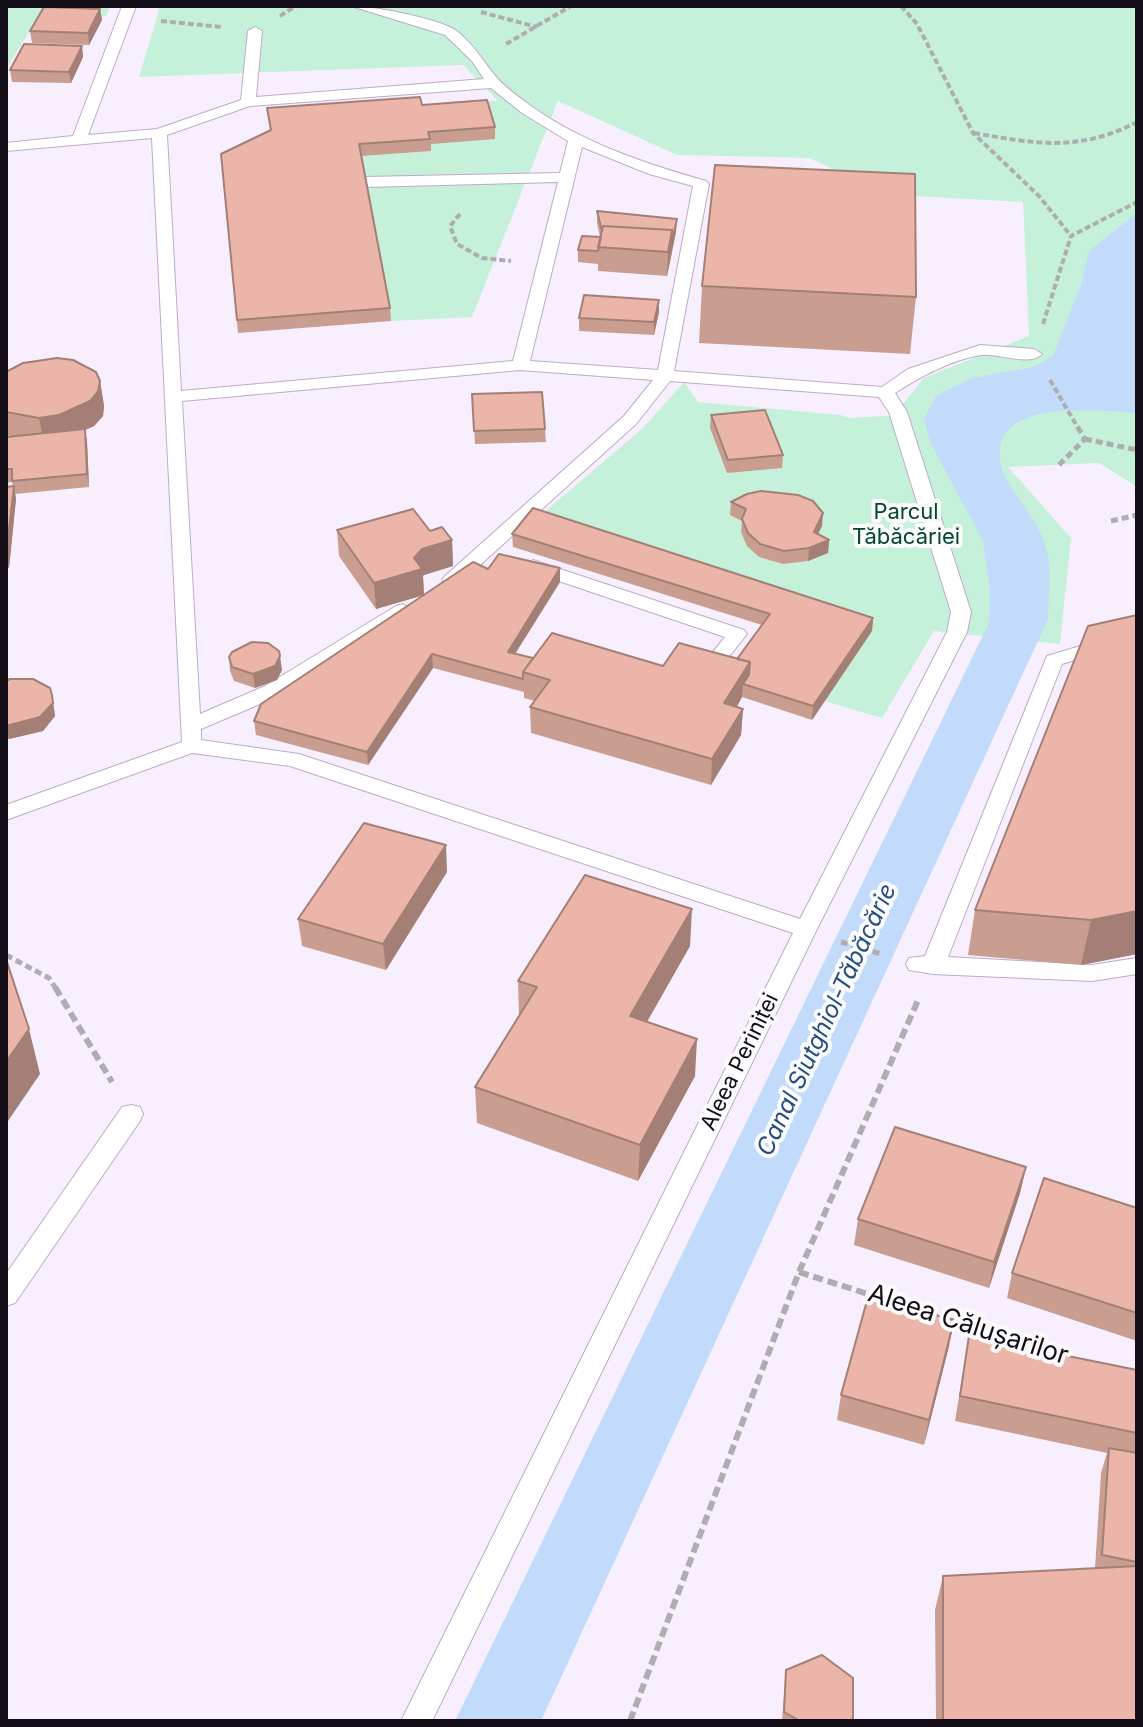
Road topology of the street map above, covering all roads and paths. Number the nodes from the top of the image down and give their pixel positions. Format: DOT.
graph roads {
  1 [pos="296,6"];
  2 [pos="358,6"];
  3 [pos="571,6"];
  4 [pos="901,6"];
  5 [pos="472,10"];
  6 [pos="127,12"];
  7 [pos="538,28"];
  8 [pos="255,31"];
  9 [pos="477,58"];
  10 [pos="494,83"];
  11 [pos="248,102"];
  12 [pos="1137,122"];
  13 [pos="159,133"];
  14 [pos="973,133"];
  15 [pos="576,139"];
  16 [pos="78,142"];
  17 [pos="6,147"];
  18 [pos="567,177"];
  19 [pos="365,182"];
  20 [pos="1137,202"];
  21 [pos="467,209"];
  22 [pos="1071,236"];
  23 [pos="547,255"];
  24 [pos="1043,324"];
  25 [pos="1034,354"];
  26 [pos="520,365"];
  27 [pos="665,376"];
  28 [pos="885,392"];
  29 [pos="173,397"];
  30 [pos="1085,439"];
  31 [pos="1137,450"];
  32 [pos="1059,465"];
  33 [pos="1137,515"];
  34 [pos="1111,521"];
  35 [pos="486,551"];
  36 [pos="1137,635"];
  37 [pos="710,668"];
  38 [pos="191,736"];
  39 [pos="6,813"];
  40 [pos="806,929"];
  41 [pos="832,939"];
  42 [pos="883,954"];
  43 [pos="6,955"];
  44 [pos="925,965"];
  45 [pos="1137,966"];
  46 [pos="131,1114"];
  47 [pos="799,1272"];
  48 [pos="6,1295"];
  49 [pos="1075,1360"];
  50 [pos="416,1721"];
  51 [pos="630,1721"];
  1 -- 8 [label="path"];
  2 -- 9 [label="lane"];
  3 -- 7 [label="path"];
  4 -- 14 [label="path"];
  5 -- 7 [label="path"];
  6 -- 8 [label="path"];
  6 -- 16 [label="lane"];
  7 -- 9 [label="path"];
  8 -- 11 [label="lane"];
  9 -- 10 [label="lane"];
  10 -- 11 [label="lane"];
  10 -- 15 [label="lane"];
  11 -- 13 [label="lane"];
  12 -- 14 [label="path"];
  13 -- 16 [label="lane"];
  13 -- 29 [label="lane"];
  14 -- 22 [label="path"];
  15 -- 18 [label="lane"];
  15 -- 27 [label="lane"];
  16 -- 17 [label="lane"];
  18 -- 19 [label="lane"];
  18 -- 23 [label="lane"];
  20 -- 22 [label="path"];
  21 -- 23 [label="path"];
  22 -- 24 [label="path"];
  23 -- 26 [label="lane"];
  25 -- 28 [label="lane"];
  25 -- 30 [label="path"];
  26 -- 27 [label="lane"];
  26 -- 29 [label="lane"];
  27 -- 28 [label="lane"];
  27 -- 35 [label="lane"];
  28 -- 40 [label="lane, Aleea Periniței"];
  29 -- 38 [label="lane"];
  30 -- 31 [label="path"];
  30 -- 32 [label="path"];
  33 -- 34 [label="path"];
  35 -- 37 [label="lane"];
  35 -- 38 [label="lane"];
  36 -- 44 [label="lane"];
  38 -- 39 [label="lane"];
  38 -- 40 [label="lane"];
  40 -- 50 [label="lane, Aleea Periniței"];
  41 -- 42 [label="path"];
  43 -- 46 [label="path"];
  44 -- 45 [label="lane"];
  44 -- 47 [label="path"];
  46 -- 48 [label="lane"];
  47 -- 49 [label="path, Aleea Călușarilor"];
  47 -- 51 [label="path"];
}
